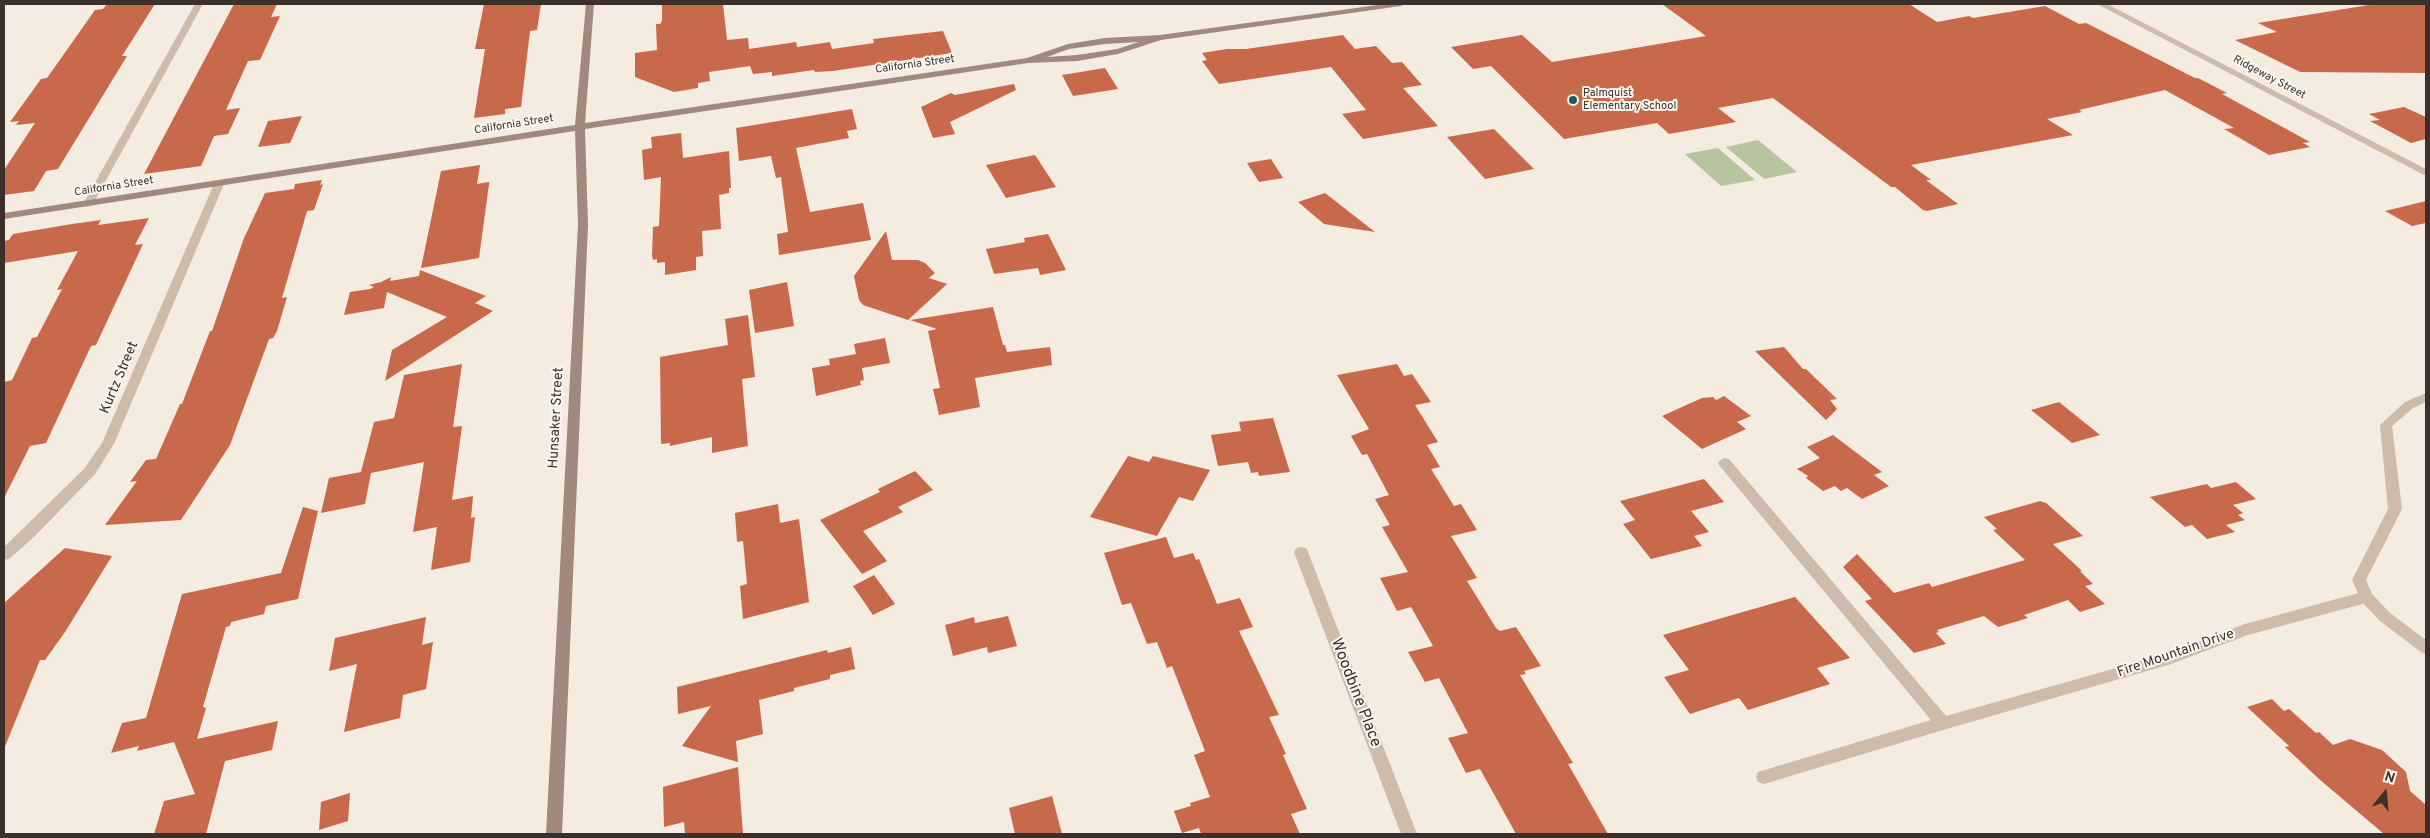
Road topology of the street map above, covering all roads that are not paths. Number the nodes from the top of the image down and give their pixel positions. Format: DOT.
graph roads {
  1 [pos="199,4"];
  2 [pos="590,4"];
  3 [pos="1401,4"];
  4 [pos="2101,4"];
  5 [pos="580,127"];
  6 [pos="2426,173"];
  7 [pos="219,184"];
  8 [pos="88,204"];
  9 [pos="4,216"];
  10 [pos="2426,397"];
  11 [pos="1724,462"];
  12 [pos="1301,552"];
  13 [pos="4,555"];
  14 [pos="2366,597"];
  15 [pos="2426,648"];
  16 [pos="1942,723"];
  17 [pos="1764,777"];
  18 [pos="554,834"];
  19 [pos="1409,834"];
  1 -- 8 [label="street"];
  2 -- 5 [label="main road, Hunsaker Street"];
  3 -- 5 [label="main road, California Street"];
  4 -- 6 [label="street, Ridgeway Street"];
  5 -- 7 [label="main road, California Street"];
  5 -- 18 [label="main road, Hunsaker Street"];
  7 -- 8 [label="main road, California Street"];
  7 -- 13 [label="street, Kurtz Street"];
  8 -- 9 [label="main road, California Street"];
  10 -- 14 [label="street"];
  11 -- 16 [label="street"];
  12 -- 19 [label="street, Woodbine Place"];
  14 -- 15 [label="street"];
  14 -- 16 [label="street, Fire Mountain Drive"];
  16 -- 17 [label="street, Fire Mountain Drive"];
}
